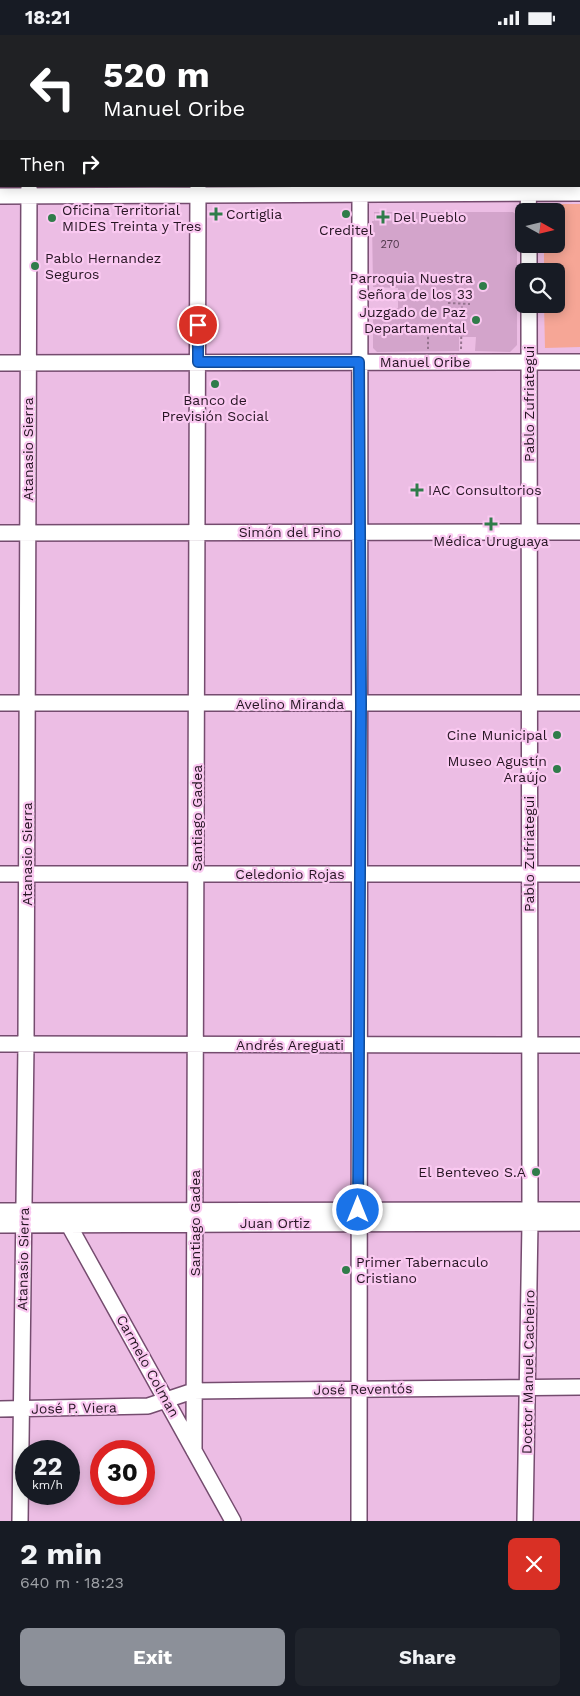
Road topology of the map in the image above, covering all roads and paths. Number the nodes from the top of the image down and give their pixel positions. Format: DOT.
graph roads {
  1 [pos="360,190"];
  2 [pos="528,190"];
  3 [pos="29,191"];
  4 [pos="198,191"];
  5 [pos="580,193"];
  6 [pos="0,196"];
  7 [pos="528,203"];
  8 [pos="448,303"];
  9 [pos="462,304"];
  10 [pos="470,304"];
  11 [pos="529,313"];
  12 [pos="425,328"];
  13 [pos="428,354"];
  14 [pos="461,354"];
  15 [pos="28,362"];
  16 [pos="198,362"];
  17 [pos="359,362"];
  18 [pos="528,362"];
  19 [pos="580,362"];
  20 [pos="0,363"];
  21 [pos="197,532"];
  22 [pos="359,532"];
  23 [pos="529,532"];
  24 [pos="580,532"];
  25 [pos="0,533"];
  26 [pos="28,533"];
  27 [pos="0,703"];
  28 [pos="28,703"];
  29 [pos="530,703"];
  30 [pos="580,703"];
  31 [pos="361,704"];
  32 [pos="198,705"];
  33 [pos="0,874"];
  34 [pos="27,874"];
  35 [pos="196,874"];
  36 [pos="358,874"];
  37 [pos="529,874"];
  38 [pos="580,874"];
  39 [pos="0,1044"];
  40 [pos="26,1044"];
  41 [pos="196,1045"];
  42 [pos="358,1045"];
  43 [pos="529,1045"];
  44 [pos="580,1045"];
  45 [pos="580,1210"];
  46 [pos="0,1211"];
  47 [pos="62,1211"];
  48 [pos="195,1217"];
  49 [pos="358,1217"];
  50 [pos="530,1217"];
  51 [pos="23,1218"];
  52 [pos="580,1223"];
  53 [pos="0,1225"];
  54 [pos="69,1226"];
  55 [pos="580,1387"];
  56 [pos="528,1388"];
  57 [pos="358,1389"];
  58 [pos="193,1391"];
  59 [pos="167,1399"];
  60 [pos="148,1406"];
  61 [pos="0,1409"];
  62 [pos="21,1409"];
  63 [pos="194,1451"];
  64 [pos="20,1521"];
  65 [pos="233,1521"];
  66 [pos="359,1521"];
  67 [pos="525,1521"];
  1 -- 2 [label="street"];
  1 -- 4 [label="street"];
  1 -- 17 [label="street"];
  2 -- 5 [label="street"];
  2 -- 7 [label="street"];
  3 -- 4 [label="street"];
  3 -- 6 [label="street"];
  3 -- 15 [label="street, Atanasio Sierra"];
  4 -- 16 [label="street, Santiago Gadea"];
  8 -- 9 [label="path"];
  9 -- 10 [label="path"];
  9 -- 14 [label="path"];
  11 -- 18 [label="street, Pablo Zufriategui"];
  12 -- 13 [label="path"];
  15 -- 16 [label="street, Manuel Oribe"];
  15 -- 20 [label="street, Manuel Oribe"];
  15 -- 26 [label="street, Atanasio Sierra"];
  16 -- 17 [label="street, Manuel Oribe"];
  16 -- 21 [label="street, Santiago Gadea"];
  17 -- 18 [label="street, Manuel Oribe"];
  17 -- 22 [label="street"];
  18 -- 19 [label="street, Manuel Oribe"];
  18 -- 23 [label="street, Pablo Zufriategui"];
  21 -- 22 [label="street, Simón del Pino"];
  21 -- 26 [label="street, Simón del Pino"];
  21 -- 32 [label="street, Santiago Gadea"];
  22 -- 23 [label="street, Simón del Pino"];
  22 -- 31 [label="street"];
  23 -- 24 [label="street, Simón del Pino"];
  23 -- 29 [label="street, Pablo Zufriategui"];
  25 -- 26 [label="street, Simón del Pino"];
  26 -- 28 [label="street, Atanasio Sierra"];
  27 -- 28 [label="street, Avelino Miranda"];
  28 -- 32 [label="street, Avelino Miranda"];
  28 -- 34 [label="street, Atanasio Sierra"];
  29 -- 30 [label="street, Avelino Miranda"];
  29 -- 31 [label="street, Avelino Miranda"];
  29 -- 37 [label="street, Pablo Zufriategui"];
  31 -- 32 [label="street, Avelino Miranda"];
  31 -- 36 [label="street"];
  32 -- 35 [label="street, Santiago Gadea"];
  33 -- 34 [label="street, Celedonio Rojas"];
  34 -- 35 [label="street, Celedonio Rojas"];
  34 -- 40 [label="street, Atanasio Sierra"];
  35 -- 36 [label="street, Celedonio Rojas"];
  35 -- 41 [label="street, Santiago Gadea"];
  36 -- 37 [label="street, Celedonio Rojas"];
  36 -- 42 [label="street"];
  37 -- 38 [label="street, Celedonio Rojas"];
  37 -- 43 [label="street, Pablo Zufriategui"];
  39 -- 40 [label="street, Andrés Areguati"];
  40 -- 41 [label="street, Andrés Areguati"];
  40 -- 51 [label="street, Atanasio Sierra"];
  41 -- 42 [label="street, Andrés Areguati"];
  41 -- 48 [label="street, Santiago Gadea"];
  42 -- 43 [label="street, Andrés Areguati"];
  42 -- 49 [label="street"];
  43 -- 44 [label="street, Andrés Areguati"];
  43 -- 50 [label="street, Pablo Zufriategui"];
  45 -- 50 [label="street, Juan Ortiz"];
  46 -- 51 [label="street, Juan Ortiz"];
  47 -- 48 [label="street, Juan Ortiz"];
  47 -- 51 [label="street, Juan Ortiz"];
  47 -- 54 [label="street, Carmelo Colman"];
  48 -- 49 [label="street, Juan Ortiz"];
  48 -- 54 [label="street, Juan Ortiz"];
  48 -- 58 [label="street, Santiago Gadea"];
  49 -- 50 [label="street, Juan Ortiz"];
  49 -- 57 [label="street"];
  50 -- 52 [label="street, Juan Ortiz"];
  50 -- 56 [label="street, Doctor Manuel Cacheiro"];
  51 -- 53 [label="street, Juan Ortiz"];
  51 -- 54 [label="street, Juan Ortiz"];
  51 -- 62 [label="street, Atanasio Sierra"];
  54 -- 59 [label="street, Carmelo Colman"];
  55 -- 56 [label="street, José Reventós"];
  56 -- 57 [label="street, José Reventós"];
  56 -- 67 [label="street, Doctor Manuel Cacheiro"];
  57 -- 58 [label="street, José Reventós"];
  57 -- 66 [label="street"];
  58 -- 59 [label="street, José Reventós"];
  58 -- 63 [label="street, Santiago Gadea"];
  59 -- 60 [label="street, José Reventós"];
  59 -- 63 [label="street, Carmelo Colman"];
  60 -- 62 [label="street, José P. Viera"];
  61 -- 62 [label="street, José P. Viera"];
  62 -- 64 [label="street, Atanasio Sierra"];
  63 -- 65 [label="street, Carmelo Colman"];
}
